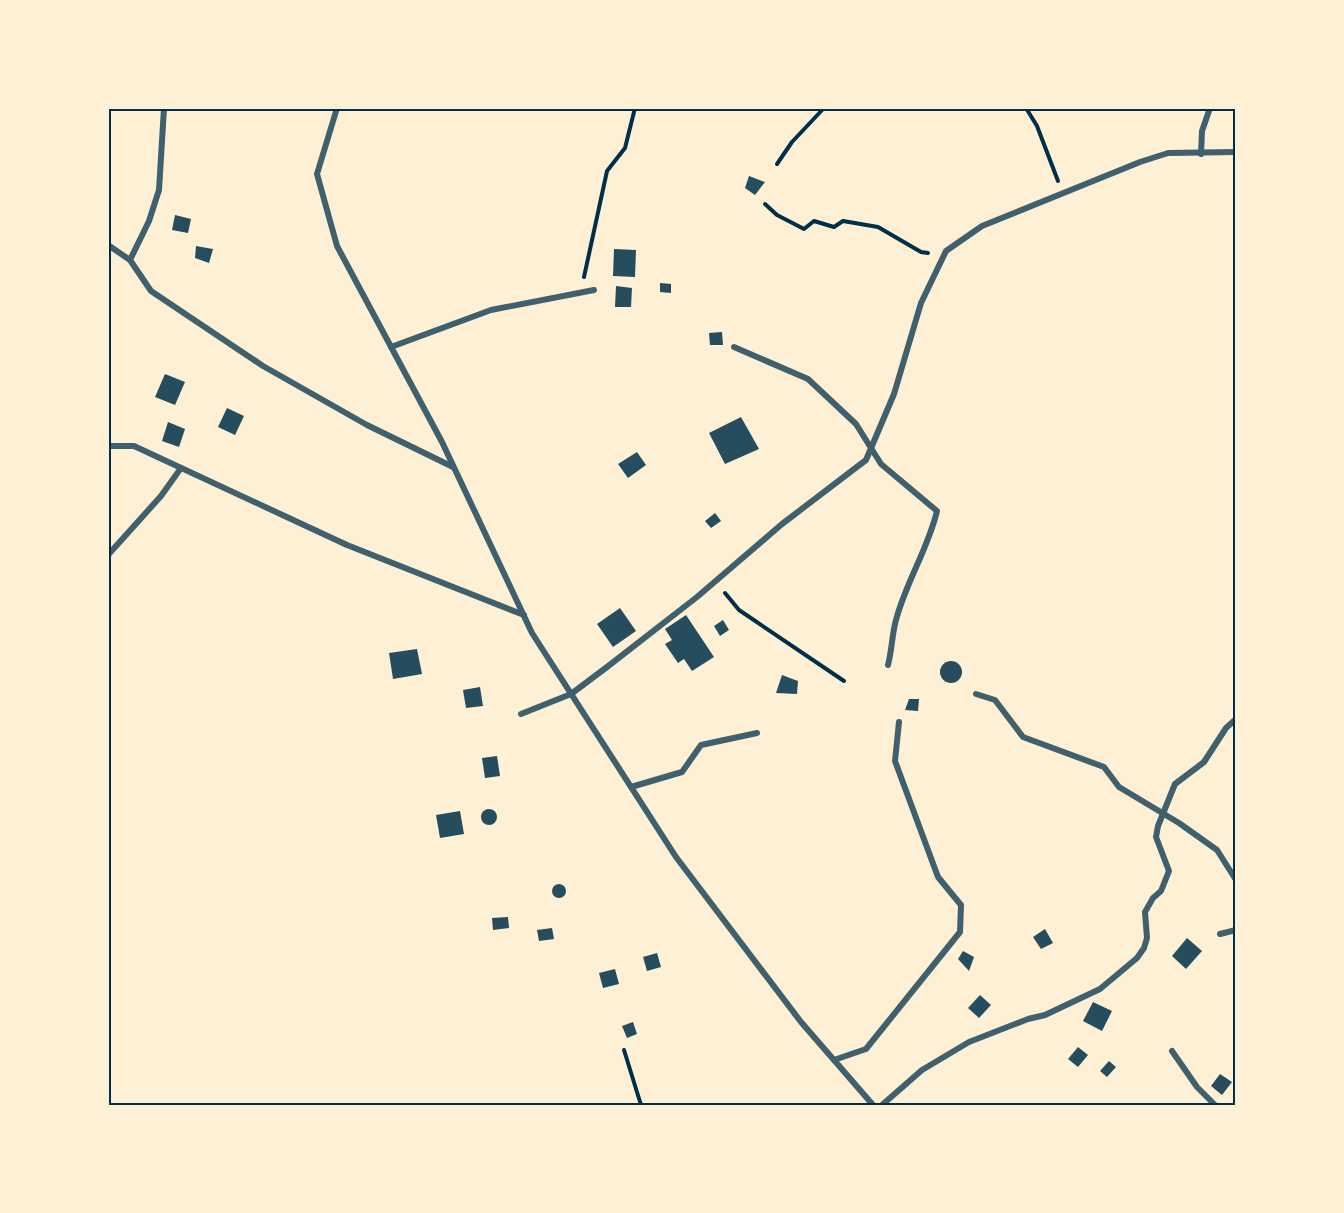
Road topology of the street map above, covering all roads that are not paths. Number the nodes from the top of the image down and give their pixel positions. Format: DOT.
graph roads {
  1 [pos="164,108"];
  2 [pos="337,108"];
  3 [pos="1210,108"];
  4 [pos="1236,152"];
  5 [pos="1201,154"];
  6 [pos="108,245"];
  7 [pos="130,260"];
  8 [pos="594,290"];
  9 [pos="391,347"];
  10 [pos="734,347"];
  11 [pos="108,446"];
  12 [pos="872,449"];
  13 [pos="453,467"];
  14 [pos="181,468"];
  15 [pos="108,555"];
  16 [pos="524,615"];
  17 [pos="888,665"];
  18 [pos="571,694"];
  19 [pos="976,694"];
  20 [pos="521,714"];
  21 [pos="1236,719"];
  22 [pos="899,722"];
  23 [pos="757,733"];
  24 [pos="631,787"];
  25 [pos="1164,815"];
  26 [pos="1236,880"];
  27 [pos="1236,930"];
  28 [pos="1220,934"];
  29 [pos="1172,1052"];
  30 [pos="834,1060"];
  31 [pos="873,1105"];
  32 [pos="882,1105"];
  33 [pos="1215,1105"];
  1 -- 7 [label="street"];
  2 -- 9 [label="street"];
  3 -- 5 [label="street"];
  4 -- 5 [label="street"];
  5 -- 12 [label="street"];
  6 -- 7 [label="street"];
  7 -- 13 [label="street"];
  8 -- 9 [label="street"];
  9 -- 13 [label="street"];
  10 -- 12 [label="street"];
  11 -- 14 [label="street"];
  12 -- 17 [label="street"];
  12 -- 18 [label="street"];
  13 -- 16 [label="street"];
  14 -- 15 [label="street"];
  14 -- 16 [label="street"];
  16 -- 18 [label="street"];
  18 -- 20 [label="street"];
  18 -- 24 [label="street"];
  19 -- 25 [label="street"];
  21 -- 25 [label="street"];
  22 -- 30 [label="street"];
  23 -- 24 [label="street"];
  24 -- 30 [label="street"];
  25 -- 26 [label="street"];
  25 -- 32 [label="street"];
  27 -- 28 [label="street"];
  29 -- 33 [label="street"];
  30 -- 31 [label="street"];
}
